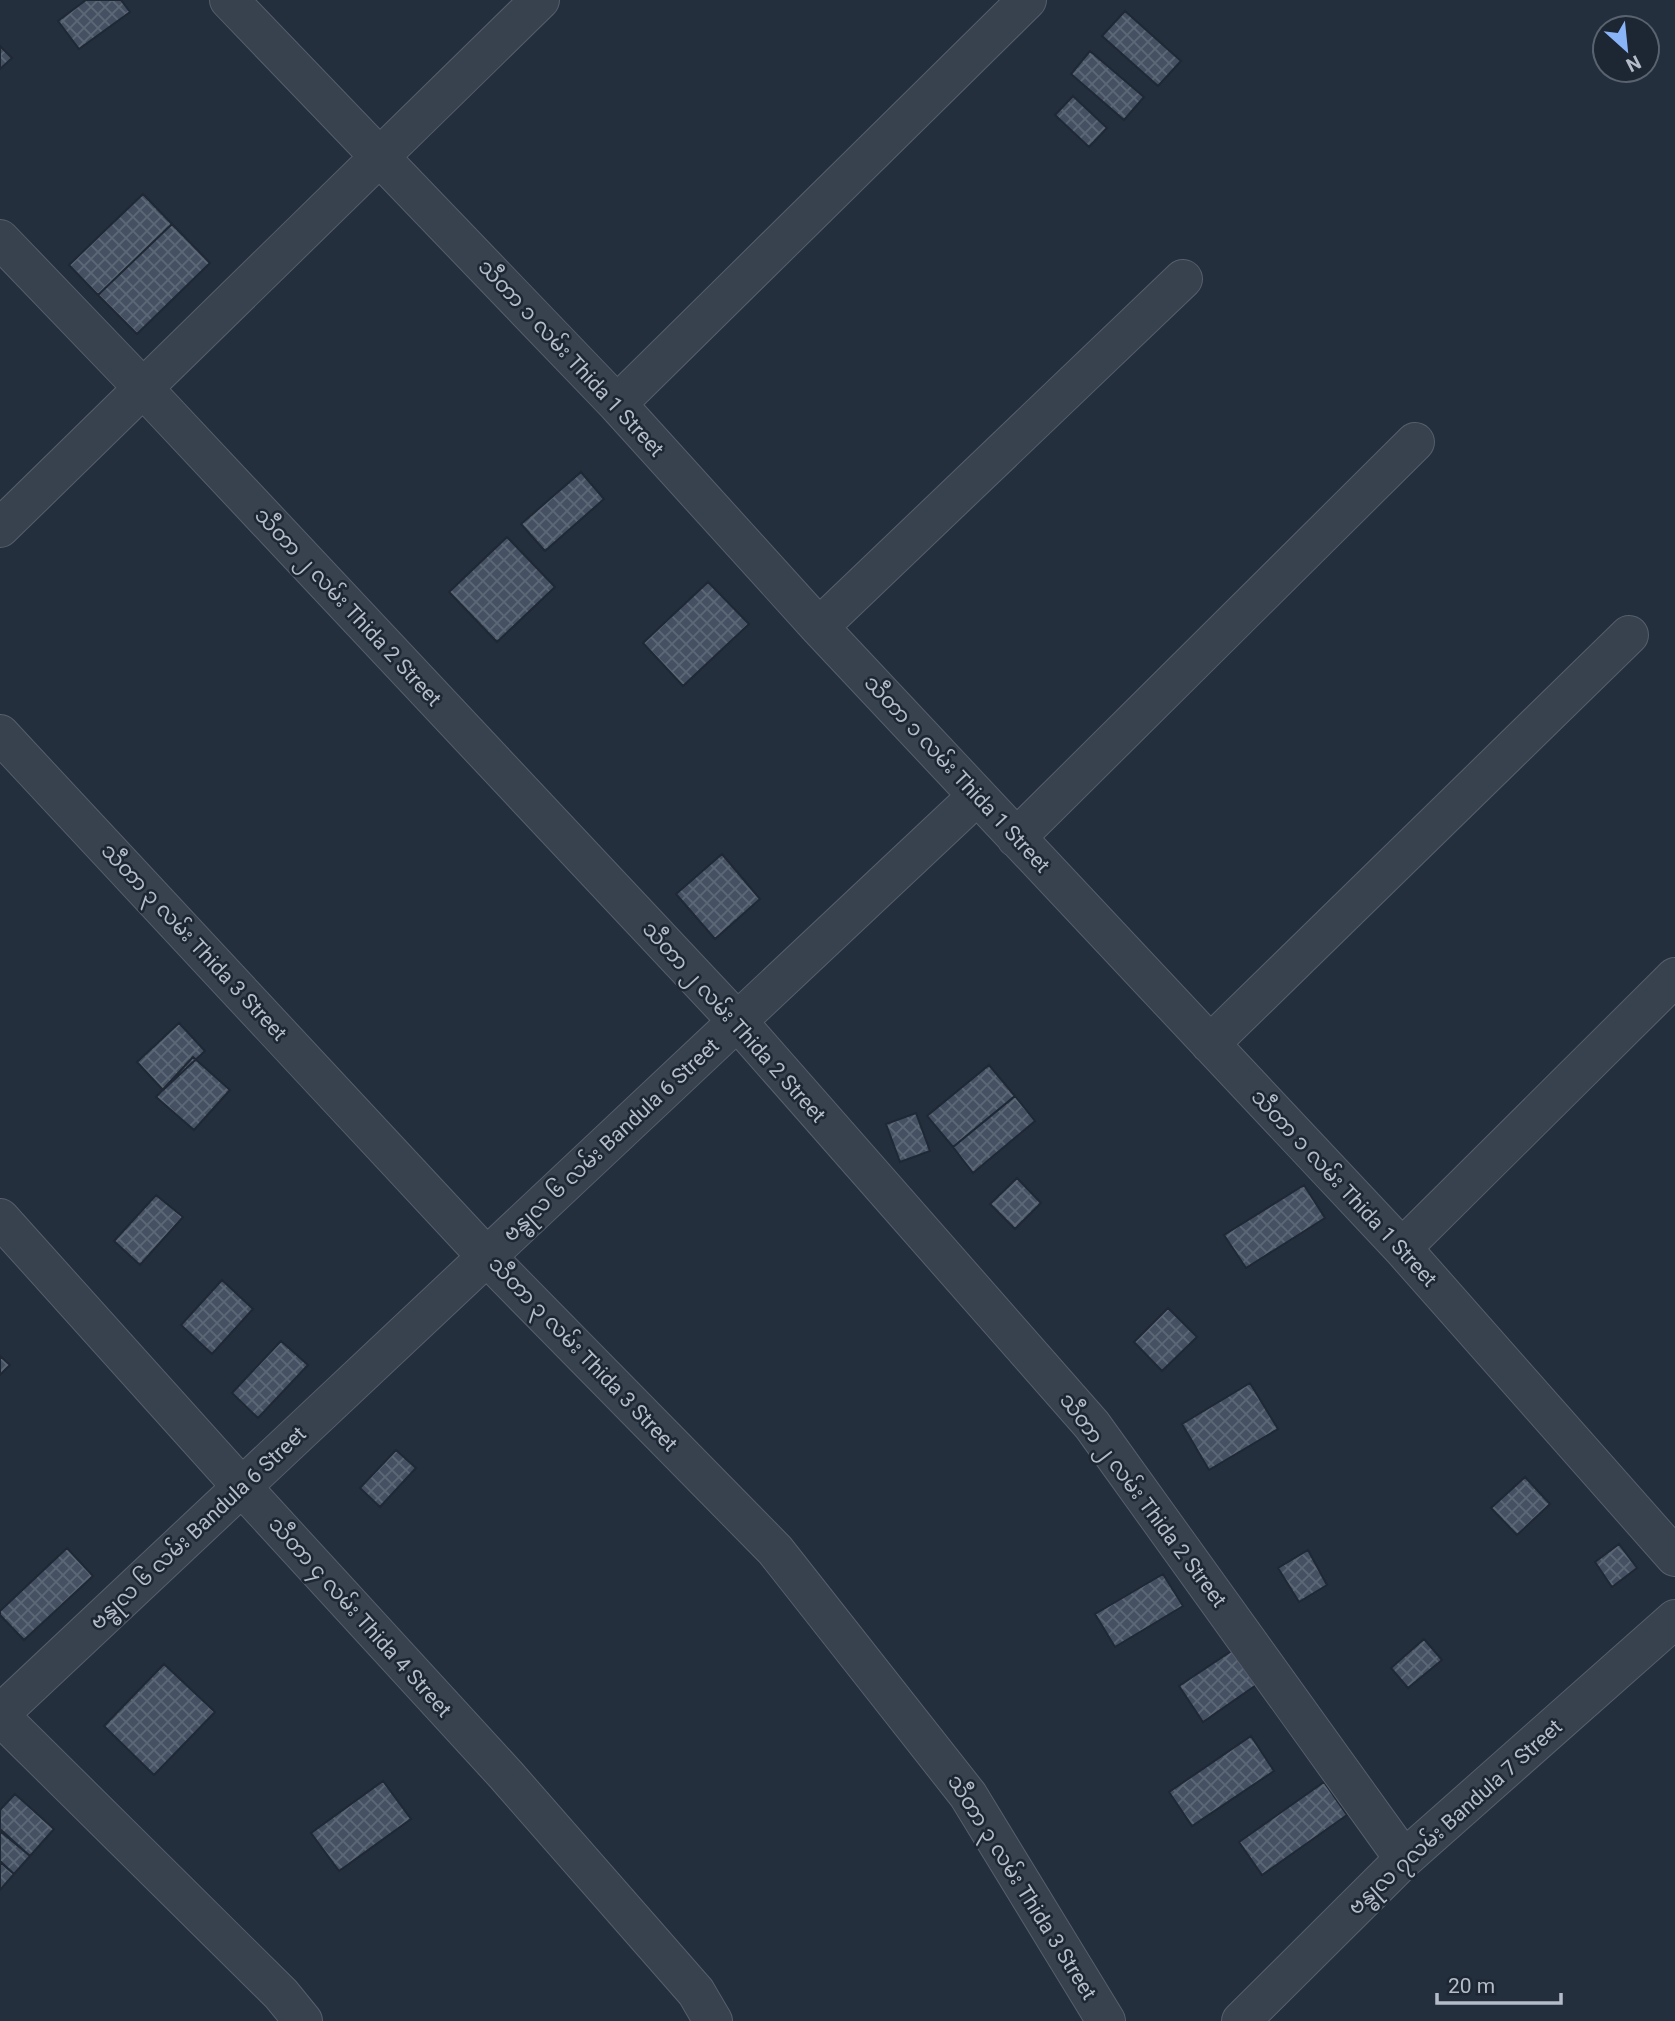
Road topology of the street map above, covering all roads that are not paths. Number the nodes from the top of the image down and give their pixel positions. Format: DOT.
graph roads {
  1 [pos="229,0"];
  2 [pos="540,0"];
  3 [pos="1027,0"];
  4 [pos="380,157"];
  5 [pos="0,239"];
  6 [pos="1183,279"];
  7 [pos="143,388"];
  8 [pos="617,404"];
  9 [pos="1415,442"];
  10 [pos="0,528"];
  11 [pos="819,627"];
  12 [pos="1629,635"];
  13 [pos="0,734"];
  14 [pos="977,796"];
  15 [pos="1016,838"];
  16 [pos="1675,977"];
  17 [pos="738,1021"];
  18 [pos="1210,1044"];
  19 [pos="0,1218"];
  20 [pos="1402,1248"];
  21 [pos="487,1257"];
  22 [pos="242,1487"];
  23 [pos="1675,1557"];
  24 [pos="1675,1619"];
  25 [pos="0,1715"];
  26 [pos="1404,1858"];
  27 [pos="303,2021"];
  28 [pos="713,2021"];
  29 [pos="1106,2021"];
  30 [pos="1241,2021"];
  1 -- 4 [label="street, သီတာ ၁ လမ်း Thida 1 Street"];
  2 -- 4 [label="street"];
  3 -- 8 [label="street"];
  4 -- 7 [label="street"];
  4 -- 8 [label="street, သီတာ ၁ လမ်း Thida 1 Street"];
  5 -- 7 [label="street, သီတာ ၂ လမ်း Thida 2 Street"];
  6 -- 11 [label="street"];
  7 -- 10 [label="street"];
  7 -- 17 [label="street, သီတာ ၂ လမ်း Thida 2 Street"];
  8 -- 11 [label="street, သီတာ ၁ လမ်း Thida 1 Street"];
  9 -- 15 [label="street"];
  11 -- 14 [label="street, သီတာ ၁ လမ်း Thida 1 Street"];
  12 -- 18 [label="street"];
  13 -- 21 [label="street, သီတာ ၃ လမ်း Thida 3 Street"];
  14 -- 15 [label="street, သီတာ ၁ လမ်း Thida 1 Street"];
  14 -- 17 [label="street, ဗန္ဓုလ ၆ လမ်း Bandula 6 Street"];
  15 -- 18 [label="street, သီတာ ၁ လမ်း Thida 1 Street"];
  16 -- 20 [label="street"];
  17 -- 21 [label="street, ဗန္ဓုလ ၆ လမ်း Bandula 6 Street"];
  17 -- 26 [label="street, သီတာ ၂ လမ်း Thida 2 Street"];
  18 -- 20 [label="street, သီတာ ၁ လမ်း Thida 1 Street"];
  19 -- 22 [label="street, သီတာ ၄ လမ်း Thida 4 Street"];
  20 -- 23 [label="street, သီတာ ၁ လမ်း Thida 1 Street"];
  21 -- 22 [label="street, ဗန္ဓုလ ၆ လမ်း Bandula 6 Street"];
  21 -- 29 [label="street, သီတာ ၃ လမ်း Thida 3 Street"];
  22 -- 25 [label="street, ဗန္ဓုလ ၆ လမ်း Bandula 6 Street"];
  22 -- 28 [label="street, သီတာ ၄ လမ်း Thida 4 Street"];
  24 -- 26 [label="street, ဗန္ဓုလ ၇လမ်း Bandula 7 Street"];
  25 -- 27 [label="street"];
  26 -- 30 [label="street, ဗန္ဓုလ ၇လမ်း Bandula 7 Street"];
}
